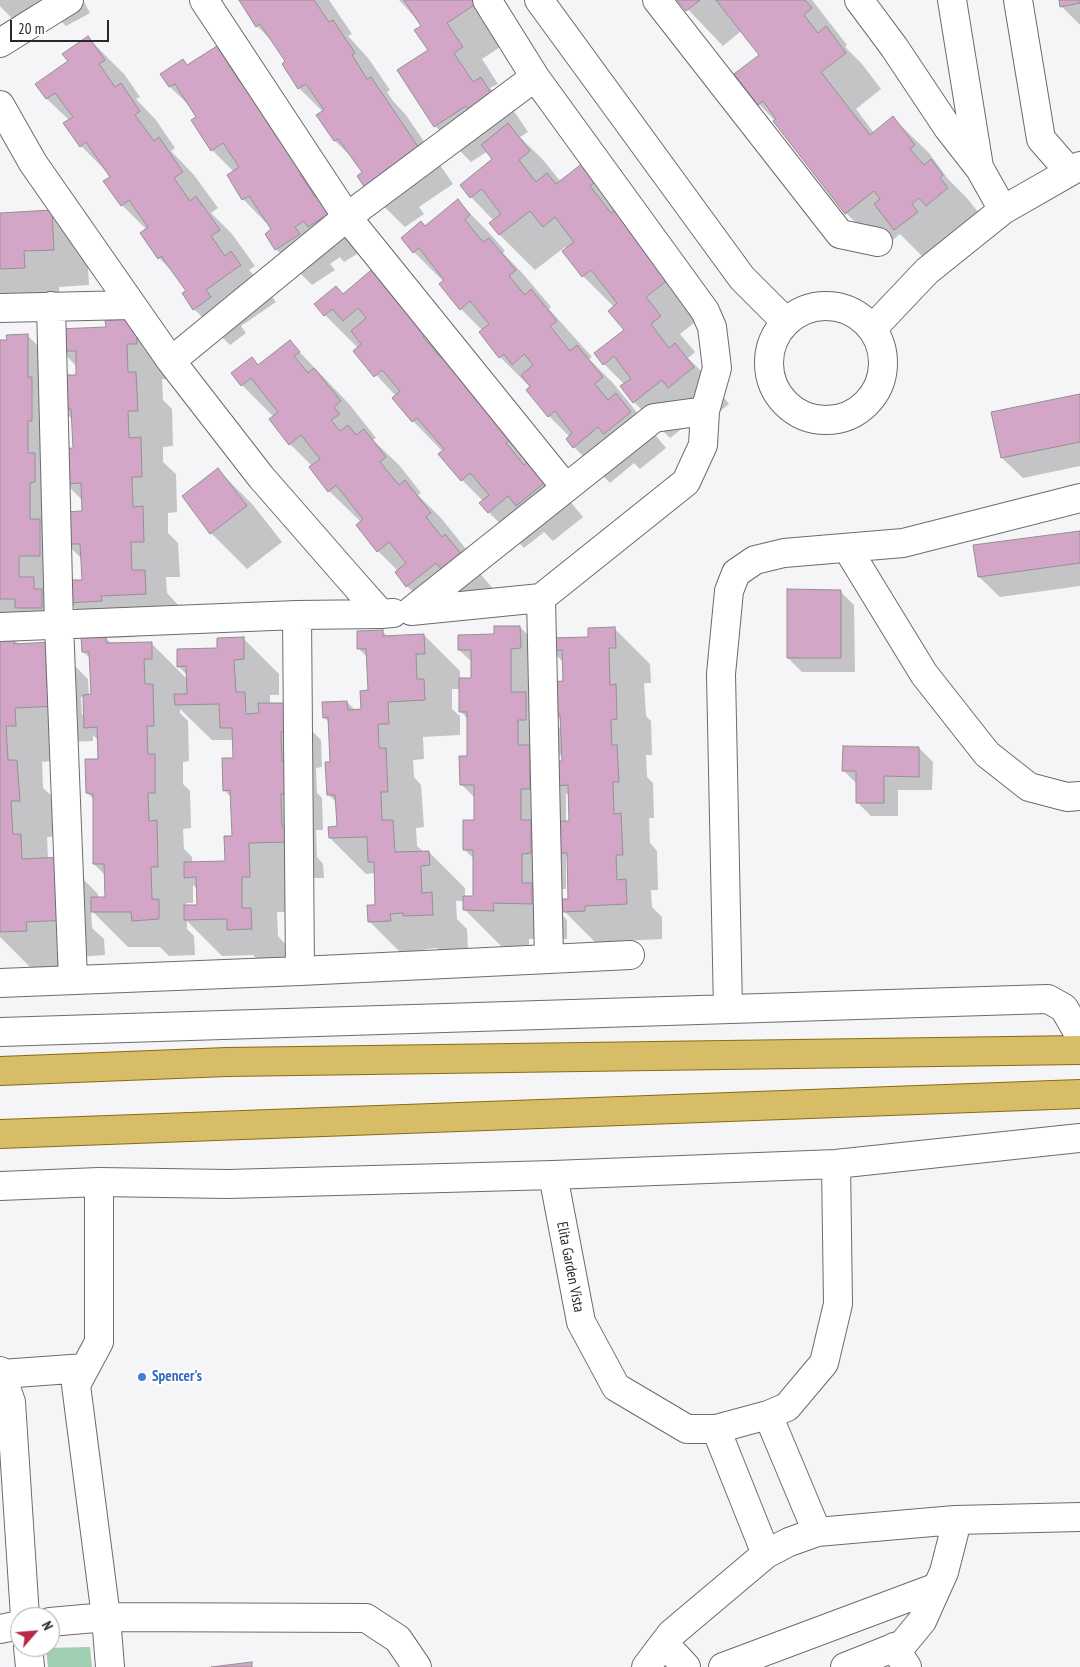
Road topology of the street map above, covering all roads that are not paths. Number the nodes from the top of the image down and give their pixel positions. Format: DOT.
graph roads {
  1 [pos="69,0"];
  2 [pos="204,0"];
  3 [pos="486,0"];
  4 [pos="539,0"];
  5 [pos="657,0"];
  6 [pos="859,0"];
  7 [pos="952,0"];
  8 [pos="1018,0"];
  9 [pos="0,42"];
  10 [pos="534,77"];
  11 [pos="0,105"];
  12 [pos="980,169"];
  13 [pos="1075,169"];
  14 [pos="1004,210"];
  15 [pos="347,217"];
  16 [pos="878,242"];
  17 [pos="131,305"];
  18 [pos="51,306"];
  19 [pos="0,308"];
  20 [pos="785,321"];
  21 [pos="873,328"];
  22 [pos="171,361"];
  23 [pos="705,411"];
  24 [pos="566,488"];
  25 [pos="1080,498"];
  26 [pos="847,548"];
  27 [pos="540,598"];
  28 [pos="411,611"];
  29 [pos="381,614"];
  30 [pos="297,615"];
  31 [pos="59,624"];
  32 [pos="0,627"];
  33 [pos="1080,796"];
  34 [pos="630,955"];
  35 [pos="550,959"];
  36 [pos="300,971"];
  37 [pos="72,979"];
  38 [pos="0,983"];
  39 [pos="728,1009"];
  40 [pos="0,1032"];
  41 [pos="1078,1032"];
  42 [pos="0,1071"];
  43 [pos="1080,1094"];
  44 [pos="0,1134"];
  45 [pos="1080,1138"];
  46 [pos="836,1164"];
  47 [pos="553,1175"];
  48 [pos="99,1182"];
  49 [pos="0,1186"];
  50 [pos="85,1368"];
  51 [pos="1,1372"];
  52 [pos="768,1415"];
  53 [pos="716,1429"];
  54 [pos="1080,1517"];
  55 [pos="955,1520"];
  56 [pos="817,1532"];
  57 [pos="766,1554"];
  58 [pos="937,1586"];
  59 [pos="25,1607"];
  60 [pos="106,1617"];
  61 [pos="60,1621"];
  62 [pos="664,1643"];
  63 [pos="901,1657"];
  64 [pos="110,1667"];
  65 [pos="417,1667"];
  66 [pos="646,1667"];
  67 [pos="686,1667"];
  68 [pos="723,1667"];
  69 [pos="845,1667"];
  1 -- 9 [label="street"];
  2 -- 15 [label="street"];
  3 -- 10 [label="street"];
  4 -- 20 [label="street"];
  5 -- 16 [label="street"];
  6 -- 12 [label="street"];
  7 -- 12 [label="street"];
  8 -- 13 [label="street"];
  10 -- 15 [label="street"];
  10 -- 23 [label="street"];
  11 -- 17 [label="street"];
  12 -- 14 [label="street"];
  13 -- 14 [label="street"];
  14 -- 21 [label="street"];
  15 -- 22 [label="street"];
  15 -- 24 [label="street"];
  17 -- 18 [label="street"];
  17 -- 22 [label="street"];
  18 -- 19 [label="street"];
  18 -- 31 [label="street"];
  20 -- 21 [label="street"];
  20 -- 21 [label="street"];
  22 -- 29 [label="street"];
  23 -- 24 [label="street"];
  23 -- 27 [label="street"];
  24 -- 28 [label="street"];
  25 -- 26 [label="street"];
  26 -- 33 [label="street"];
  26 -- 39 [label="street"];
  27 -- 28 [label="street"];
  27 -- 35 [label="street"];
  28 -- 29 [label="street"];
  29 -- 30 [label="street"];
  30 -- 31 [label="street"];
  30 -- 36 [label="street"];
  31 -- 32 [label="street"];
  31 -- 37 [label="street"];
  34 -- 35 [label="street"];
  35 -- 36 [label="street"];
  36 -- 37 [label="street"];
  37 -- 38 [label="street"];
  39 -- 40 [label="street"];
  39 -- 41 [label="street"];
  41 -- 42 [label="main road"];
  43 -- 44 [label="main road"];
  45 -- 46 [label="street"];
  46 -- 47 [label="street"];
  46 -- 52 [label="street, Elita Garden Vista"];
  47 -- 48 [label="street"];
  47 -- 53 [label="street, Elita Garden Vista"];
  48 -- 49 [label="street"];
  48 -- 50 [label="street"];
  50 -- 51 [label="street"];
  50 -- 60 [label="street"];
  51 -- 59 [label="street"];
  52 -- 53 [label="street, Elita Garden Vista"];
  52 -- 56 [label="street"];
  53 -- 57 [label="street"];
  54 -- 55 [label="street"];
  55 -- 56 [label="street"];
  55 -- 58 [label="street"];
  56 -- 57 [label="street"];
  57 -- 62 [label="street"];
  58 -- 63 [label="street"];
  58 -- 68 [label="street"];
  60 -- 61 [label="street"];
  60 -- 64 [label="street"];
  60 -- 65 [label="street"];
  62 -- 66 [label="street"];
  62 -- 67 [label="street"];
  63 -- 69 [label="street"];
}
